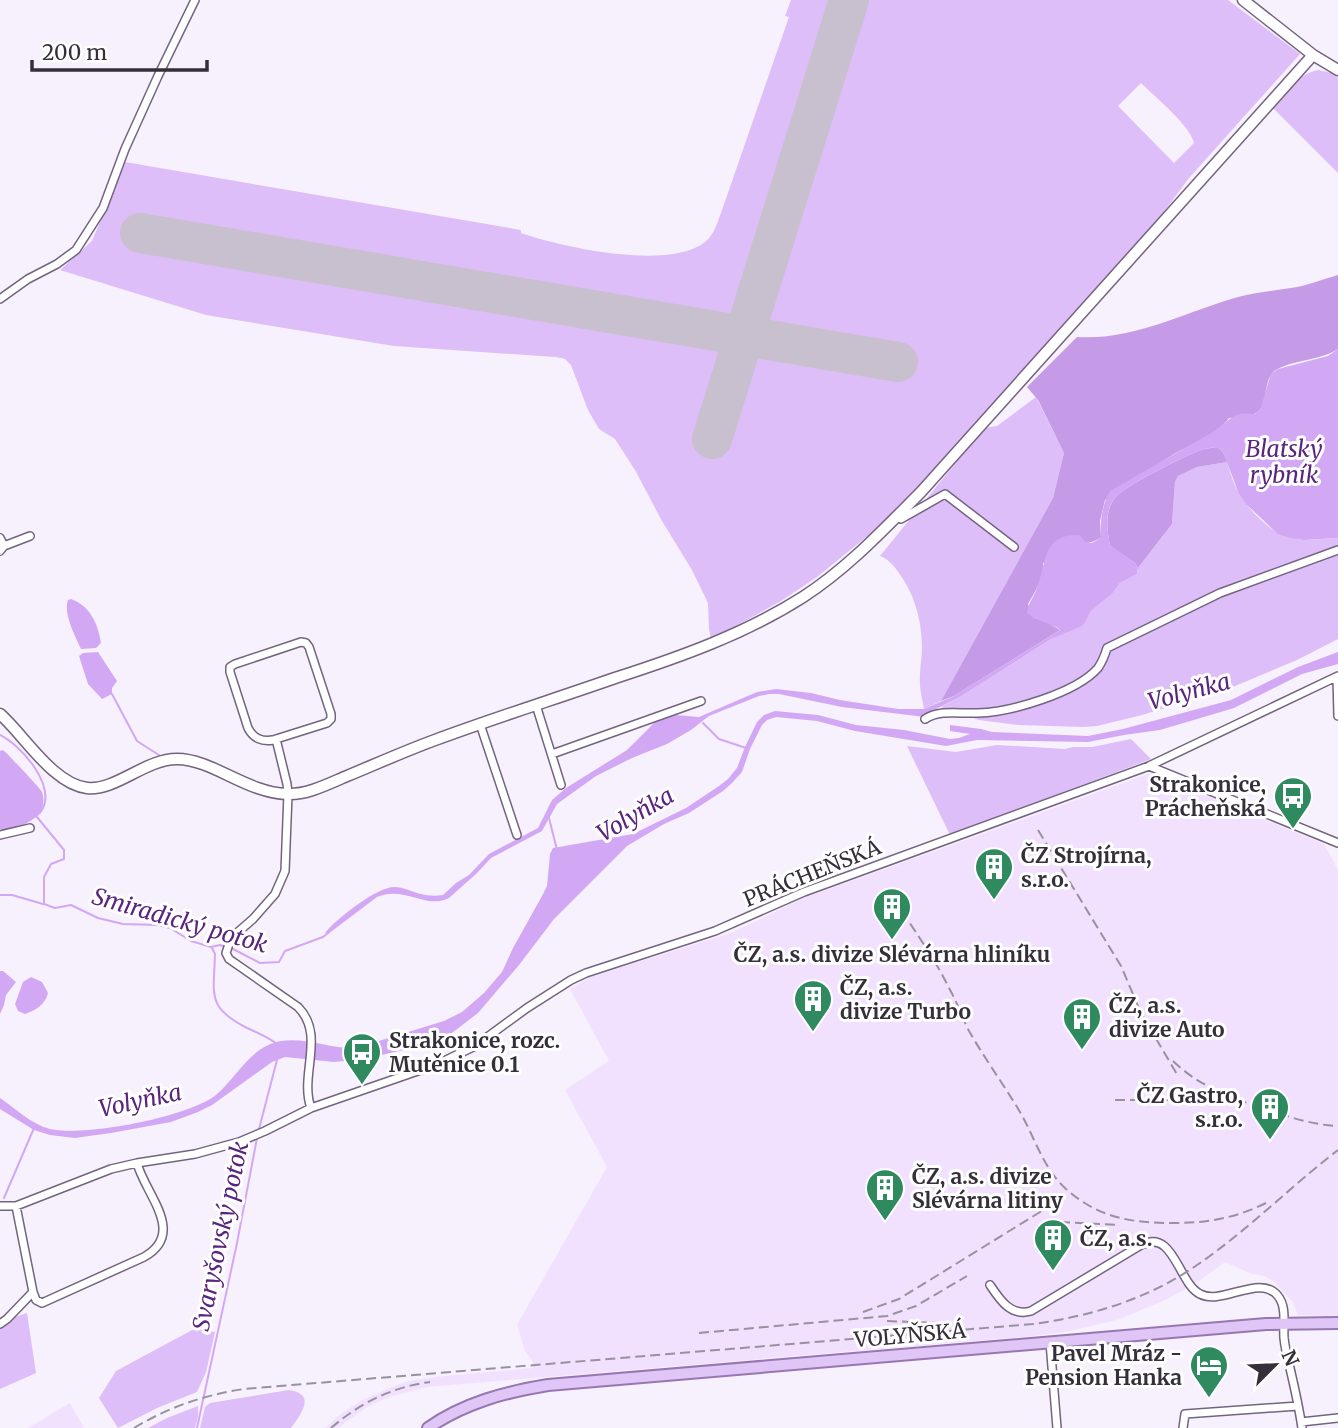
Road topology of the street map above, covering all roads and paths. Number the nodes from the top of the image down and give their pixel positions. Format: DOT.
graph roads {
  1 [pos="195,0"];
  2 [pos="1243,0"];
  3 [pos="1313,55"];
  4 [pos="1338,70"];
  5 [pos="0,299"];
  6 [pos="897,516"];
  7 [pos="30,536"];
  8 [pos="0,538"];
  9 [pos="1014,547"];
  10 [pos="2,549"];
  11 [pos="1338,550"];
  12 [pos="1338,677"];
  13 [pos="701,701"];
  14 [pos="536,705"];
  15 [pos="0,714"];
  16 [pos="1338,716"];
  17 [pos="925,719"];
  18 [pos="480,724"];
  19 [pos="276,739"];
  20 [pos="551,754"];
  21 [pos="1149,766"];
  22 [pos="561,785"];
  23 [pos="288,794"];
  24 [pos="30,828"];
  25 [pos="0,835"];
  26 [pos="517,835"];
  27 [pos="1338,843"];
  28 [pos="311,1108"];
  29 [pos="137,1163"];
  30 [pos="0,1206"];
  31 [pos="16,1206"];
  32 [pos="990,1285"];
  33 [pos="33,1292"];
  34 [pos="1284,1323"];
  35 [pos="1338,1323"];
  36 [pos="0,1324"];
  37 [pos="1050,1342"];
  38 [pos="1298,1406"];
  39 [pos="1338,1418"];
  40 [pos="1302,1425"];
  41 [pos="429,1428"];
  42 [pos="1057,1428"];
  43 [pos="1182,1428"];
  1 -- 5 [label="street"];
  2 -- 3 [label="street"];
  3 -- 4 [label="street"];
  3 -- 6 [label="street"];
  6 -- 9 [label="street"];
  6 -- 14 [label="street"];
  7 -- 10 [label="street"];
  8 -- 10 [label="street"];
  11 -- 17 [label="street"];
  12 -- 16 [label="street"];
  12 -- 21 [label="street, PRÁCHEŇSKÁ"];
  13 -- 20 [label="street"];
  14 -- 18 [label="street"];
  14 -- 20 [label="street"];
  15 -- 23 [label="street"];
  18 -- 23 [label="street"];
  18 -- 26 [label="street"];
  19 -- 19 [label="street"];
  19 -- 23 [label="street"];
  20 -- 22 [label="street"];
  21 -- 27 [label="street"];
  21 -- 28 [label="street, PRÁCHEŇSKÁ"];
  23 -- 28 [label="street"];
  24 -- 25 [label="street"];
  28 -- 29 [label="street, PRÁCHEŇSKÁ"];
  29 -- 31 [label="street, PRÁCHEŇSKÁ"];
  29 -- 33 [label="street"];
  30 -- 31 [label="street"];
  31 -- 33 [label="street"];
  32 -- 34 [label="street"];
  33 -- 36 [label="street"];
  34 -- 35 [label="main road, VOLYŇSKÁ"];
  34 -- 37 [label="main road, VOLYŇSKÁ"];
  34 -- 38 [label="street"];
  37 -- 41 [label="main road, VOLYŇSKÁ"];
  37 -- 42 [label="street"];
  38 -- 40 [label="street"];
  38 -- 43 [label="street"];
  39 -- 40 [label="street"];
}
